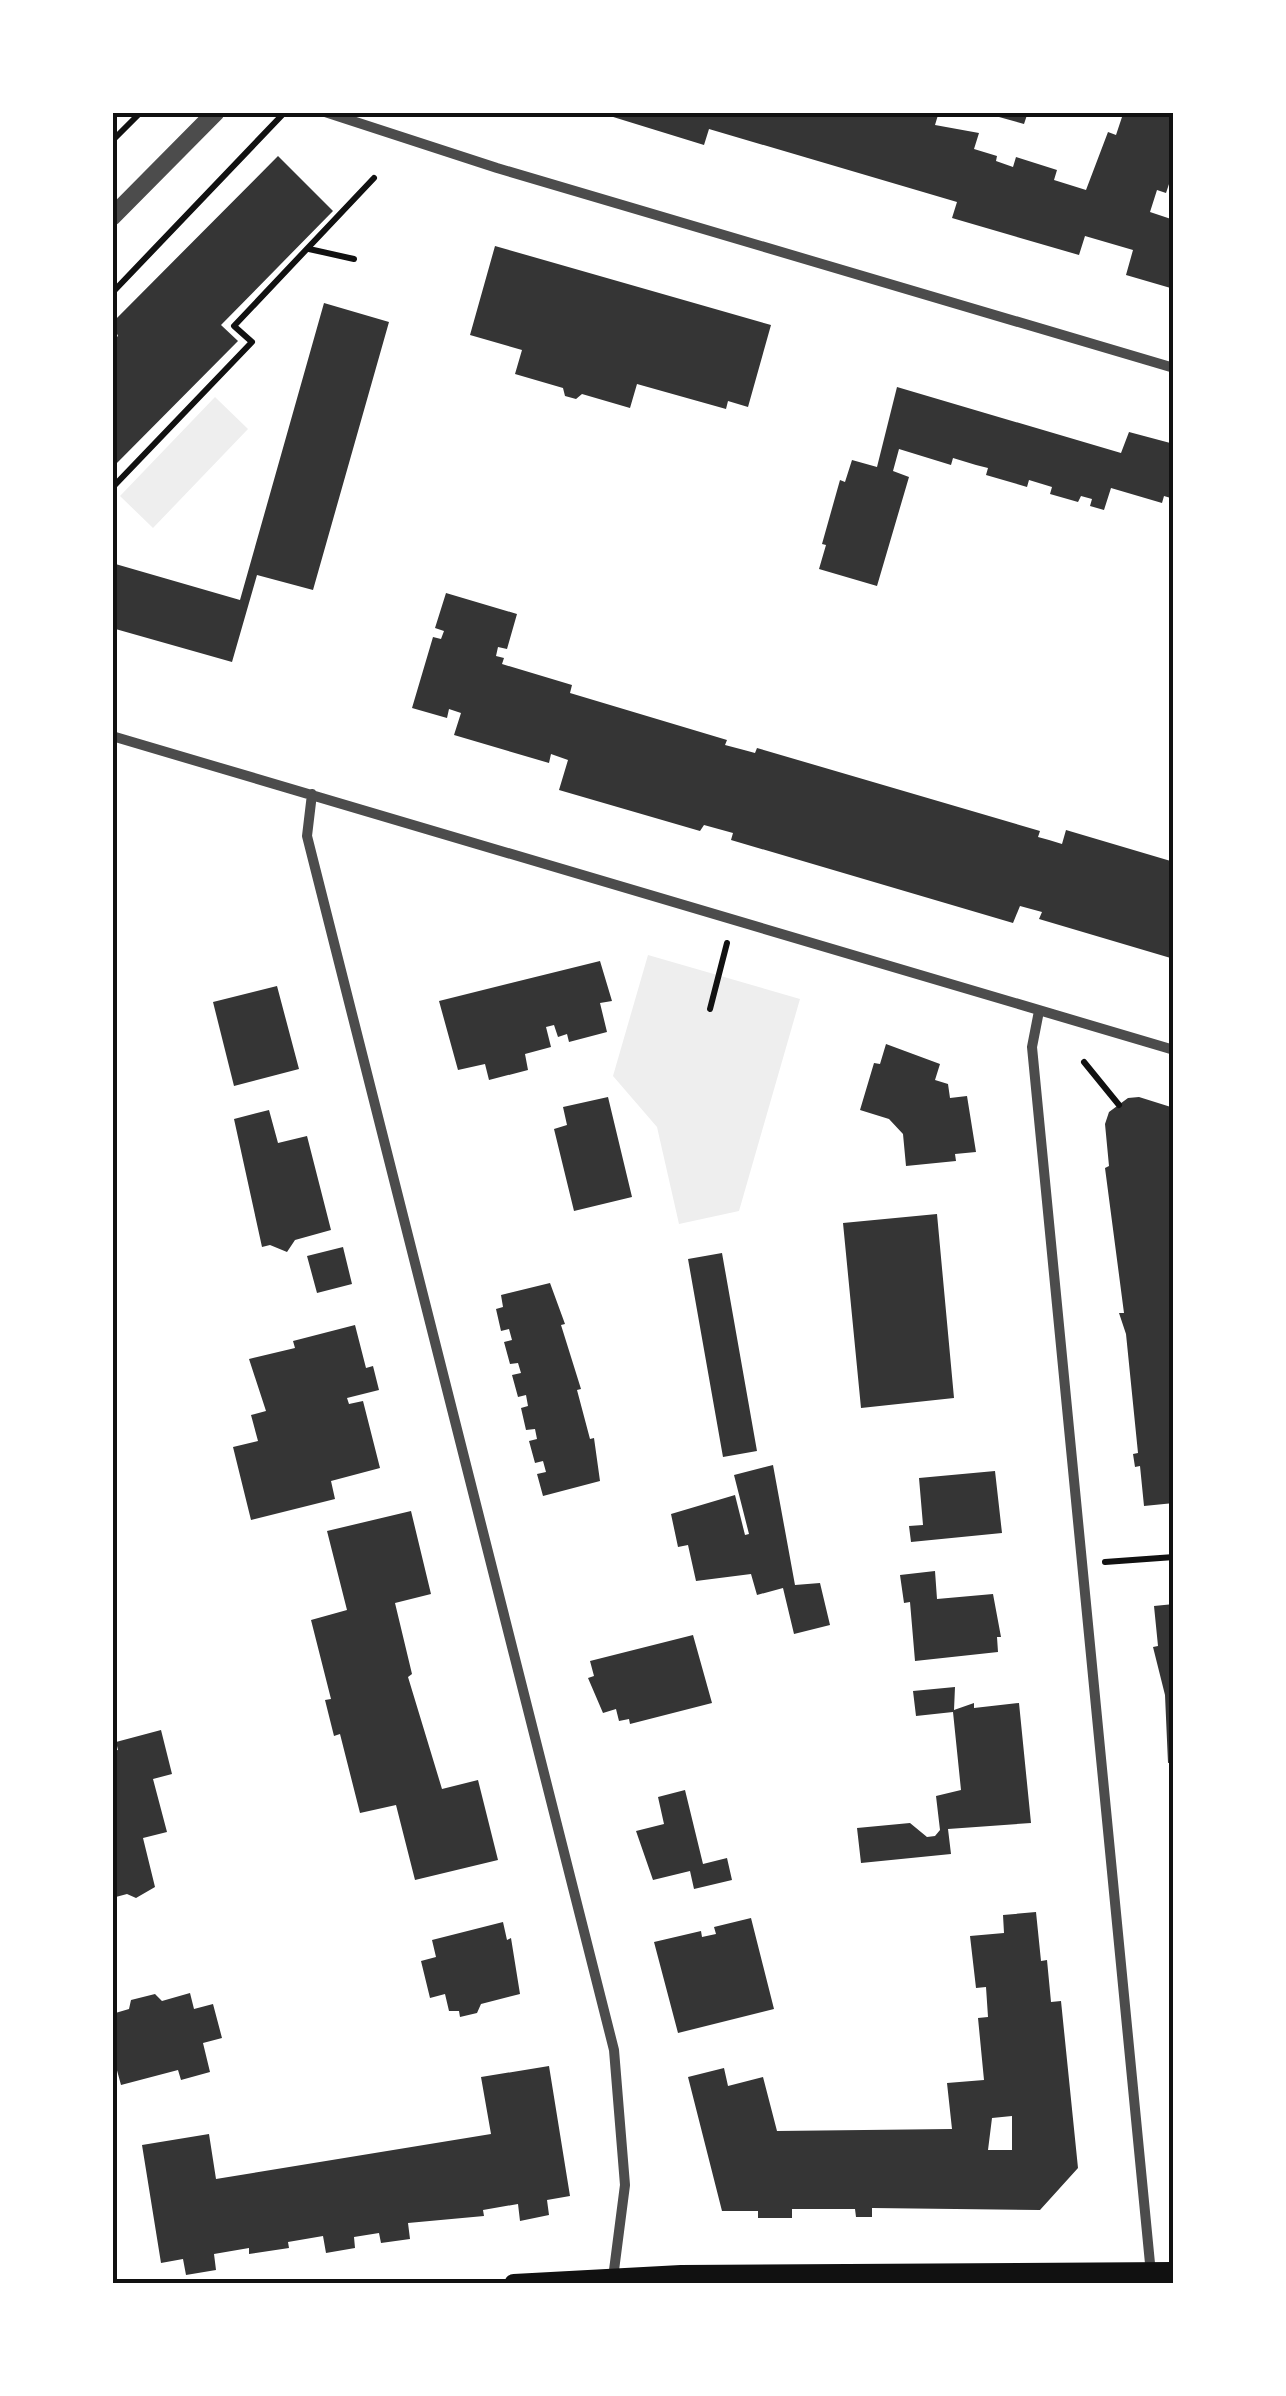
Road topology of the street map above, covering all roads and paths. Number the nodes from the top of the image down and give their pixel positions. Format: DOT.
graph roads {
  1 [pos="140,112"];
  2 [pos="216,112"];
  3 [pos="285,112"];
  4 [pos="325,112"];
  5 [pos="112,141"];
  6 [pos="374,178"];
  7 [pos="112,217"];
  8 [pos="307,249"];
  9 [pos="354,259"];
  10 [pos="112,293"];
  11 [pos="1174,368"];
  12 [pos="112,488"];
  13 [pos="112,736"];
  14 [pos="312,794"];
  15 [pos="734,920"];
  16 [pos="710,1009"];
  17 [pos="1039,1011"];
  18 [pos="1174,1050"];
  19 [pos="1084,1062"];
  20 [pos="1119,1105"];
  21 [pos="1174,1557"];
  22 [pos="1084,1564"];
  23 [pos="1174,2272"];
  24 [pos="1152,2278"];
  25 [pos="613,2281"];
  26 [pos="514,2284"];
  1 -- 5 [label="path"];
  2 -- 7 [label="street"];
  3 -- 10 [label="path"];
  4 -- 11 [label="street"];
  6 -- 8 [label="path"];
  8 -- 9 [label="path"];
  8 -- 12 [label="path"];
  13 -- 14 [label="street"];
  14 -- 15 [label="street"];
  14 -- 25 [label="street"];
  15 -- 16 [label="path"];
  15 -- 17 [label="street"];
  17 -- 18 [label="street"];
  17 -- 22 [label="street"];
  19 -- 20 [label="path"];
  21 -- 22 [label="path"];
  22 -- 24 [label="street"];
  23 -- 24 [label="main road"];
  24 -- 25 [label="main road"];
  25 -- 26 [label="main road"];
}
